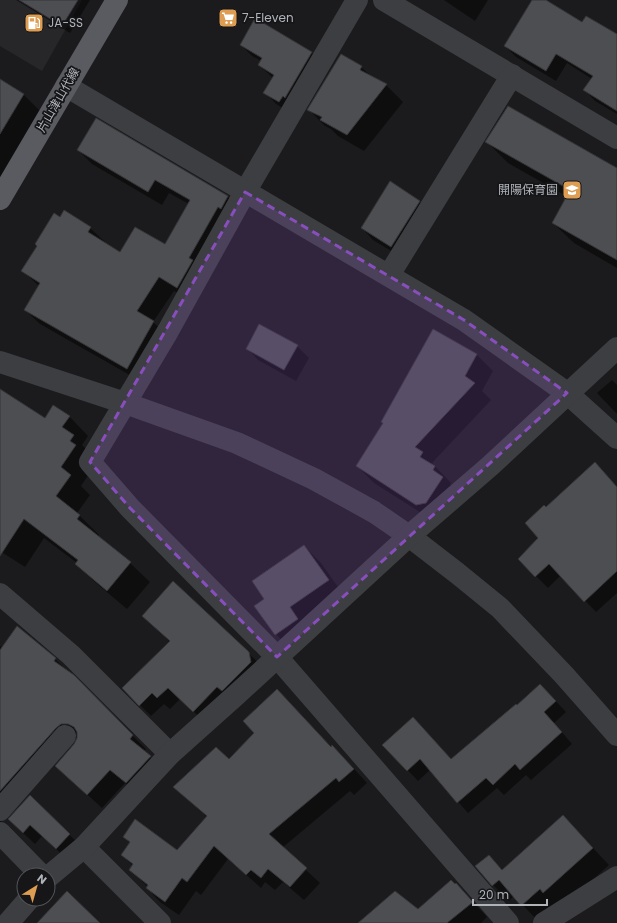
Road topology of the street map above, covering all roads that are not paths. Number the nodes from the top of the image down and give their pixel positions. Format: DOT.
graph roads {
  1 [pos="117,0"];
  2 [pos="357,0"];
  3 [pos="384,0"];
  4 [pos="512,75"];
  5 [pos="66,86"];
  6 [pos="617,138"];
  7 [pos="245,192"];
  8 [pos="0,199"];
  9 [pos="389,275"];
  10 [pos="617,348"];
  11 [pos="0,362"];
  12 [pos="567,393"];
  13 [pos="125,403"];
  14 [pos="617,438"];
  15 [pos="409,536"];
  16 [pos="0,594"];
  17 [pos="277,657"];
  18 [pos="617,735"];
  19 [pos="65,736"];
  20 [pos="170,754"];
  21 [pos="0,810"];
  22 [pos="0,833"];
  23 [pos="84,847"];
  24 [pos="33,867"];
  25 [pos="56,871"];
  26 [pos="617,877"];
  27 [pos="21,907"];
  28 [pos="8,923"];
  29 [pos="160,923"];
  30 [pos="508,923"];
  31 [pos="544,923"];
  1 -- 5 [label="main road, 片山津山代線"];
  2 -- 7 [label="street"];
  3 -- 4 [label="street"];
  4 -- 6 [label="street"];
  4 -- 9 [label="street"];
  5 -- 7 [label="street"];
  5 -- 8 [label="main road, 片山津山代線"];
  7 -- 9 [label="street"];
  7 -- 13 [label="street"];
  9 -- 12 [label="street"];
  10 -- 12 [label="street"];
  11 -- 13 [label="street"];
  12 -- 14 [label="street"];
  12 -- 15 [label="street"];
  13 -- 15 [label="street"];
  13 -- 17 [label="street"];
  15 -- 17 [label="street"];
  15 -- 18 [label="street"];
  16 -- 20 [label="street"];
  17 -- 20 [label="street"];
  17 -- 30 [label="street"];
  19 -- 21 [label="street"];
  20 -- 23 [label="street"];
  22 -- 24 [label="street"];
  23 -- 25 [label="street"];
  23 -- 29 [label="street"];
  26 -- 31 [label="street"];
  27 -- 28 [label="street"];
}
